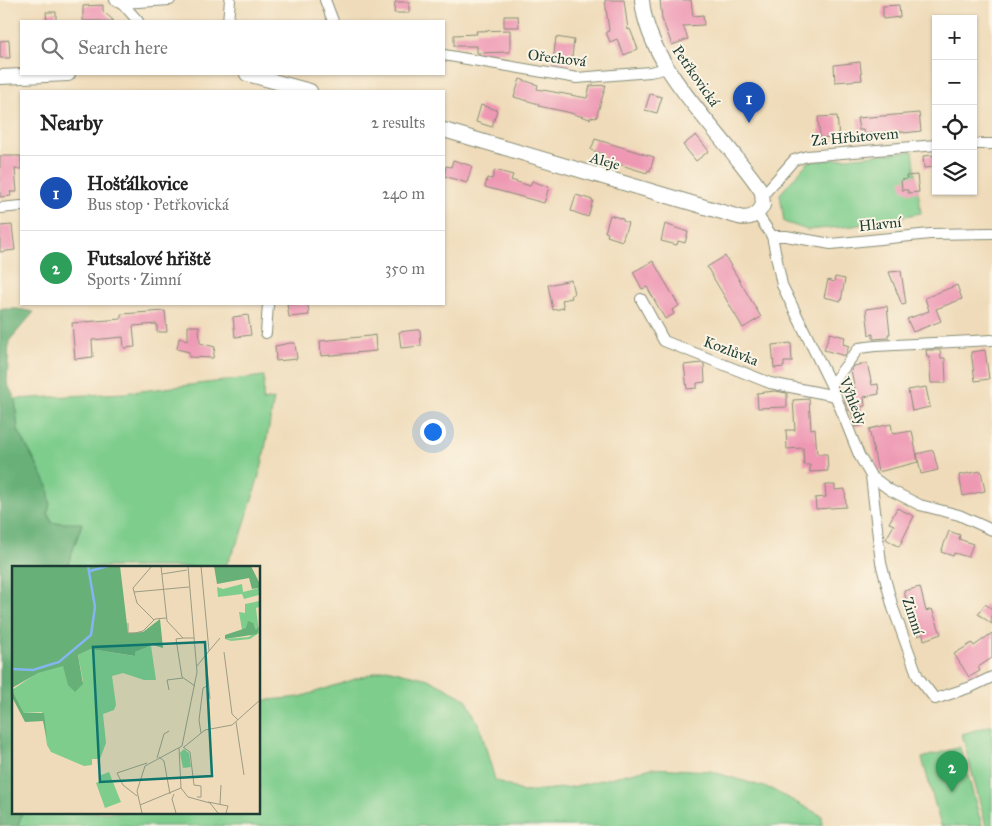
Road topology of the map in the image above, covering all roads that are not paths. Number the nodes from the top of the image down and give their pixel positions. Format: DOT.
graph roads {
  1 [pos="170,0"];
  2 [pos="230,0"];
  3 [pos="325,0"];
  4 [pos="642,0"];
  5 [pos="119,2"];
  6 [pos="137,20"];
  7 [pos="228,20"];
  8 [pos="333,20"];
  9 [pos="445,55"];
  10 [pos="668,68"];
  11 [pos="45,75"];
  12 [pos="251,75"];
  13 [pos="0,77"];
  14 [pos="306,90"];
  15 [pos="445,130"];
  16 [pos="977,144"];
  17 [pos="992,144"];
  18 [pos="932,146"];
  19 [pos="762,195"];
  20 [pos="20,206"];
  21 [pos="0,208"];
  22 [pos="757,214"];
  23 [pos="992,233"];
  24 [pos="772,236"];
  25 [pos="641,300"];
  26 [pos="268,305"];
  27 [pos="266,333"];
  28 [pos="992,340"];
  29 [pos="832,385"];
  30 [pos="836,396"];
  31 [pos="871,476"];
  32 [pos="992,530"];
  33 [pos="992,677"];
  1 -- 5 [label="street"];
  2 -- 7 [label="street"];
  3 -- 8 [label="street"];
  4 -- 10 [label="street, Petřkovická"];
  5 -- 6 [label="street"];
  9 -- 10 [label="street, Ořechová"];
  10 -- 19 [label="street, Petřkovická"];
  11 -- 13 [label="street"];
  12 -- 14 [label="street"];
  15 -- 22 [label="street, Aleje"];
  16 -- 17 [label="street"];
  18 -- 19 [label="street, Za Hřbitovem"];
  19 -- 22 [label="street"];
  20 -- 21 [label="street"];
  22 -- 24 [label="street, Výhledy"];
  23 -- 24 [label="street, Hlavní"];
  24 -- 29 [label="street, Výhledy"];
  25 -- 30 [label="street, Kozlůvka"];
  26 -- 27 [label="street"];
  28 -- 29 [label="street"];
  29 -- 30 [label="street, Výhledy"];
  30 -- 31 [label="street, Výhledy"];
  31 -- 32 [label="street, Výhledy"];
  31 -- 33 [label="street, Zimní"];
}
